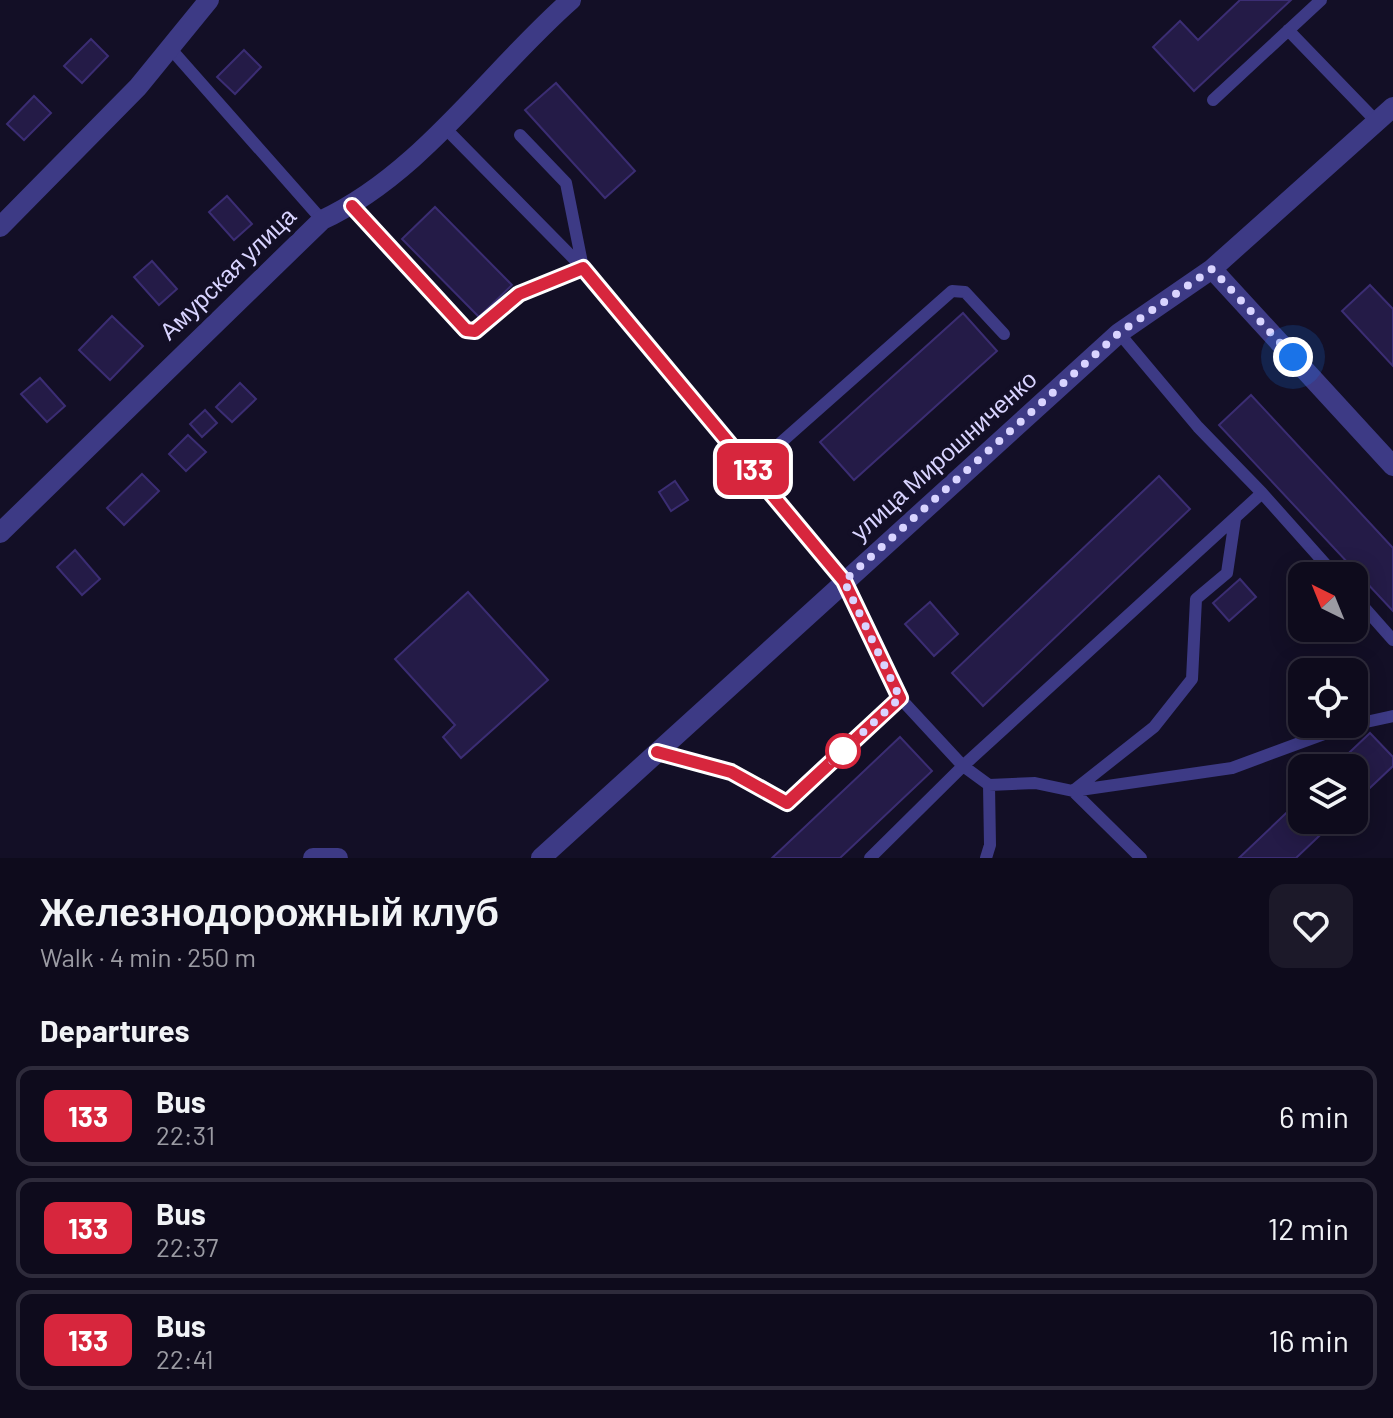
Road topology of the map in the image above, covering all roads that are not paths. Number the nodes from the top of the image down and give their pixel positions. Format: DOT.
graph roads {
  1 [pos="209,0"];
  2 [pos="571,0"];
  3 [pos="1321,0"];
  4 [pos="1288,30"];
  5 [pos="170,48"];
  6 [pos="1213,100"];
  7 [pos="1393,107"];
  8 [pos="1377,122"];
  9 [pos="445,128"];
  10 [pos="520,135"];
  11 [pos="352,206"];
  12 [pos="322,220"];
  13 [pos="0,227"];
  14 [pos="583,268"];
  15 [pos="1212,269"];
  16 [pos="1119,333"];
  17 [pos="1004,334"];
  18 [pos="1393,466"];
  19 [pos="752,468"];
  20 [pos="1262,493"];
  21 [pos="1235,519"];
  22 [pos="0,533"];
  23 [pos="1324,562"];
  24 [pos="844,581"];
  25 [pos="1368,612"];
  26 [pos="1393,640"];
  27 [pos="900,698"];
  28 [pos="1393,716"];
  29 [pos="657,752"];
  30 [pos="963,766"];
  31 [pos="989,785"];
  32 [pos="1073,791"];
  33 [pos="313,858"];
  34 [pos="338,858"];
  35 [pos="541,858"];
  36 [pos="870,858"];
  37 [pos="986,858"];
  38 [pos="1141,858"];
  1 -- 5 [label="street"];
  2 -- 9 [label="street, Амурская улица"];
  3 -- 4 [label="lane"];
  4 -- 6 [label="lane"];
  4 -- 8 [label="lane"];
  5 -- 12 [label="lane"];
  5 -- 13 [label="street"];
  7 -- 8 [label="street, улица Мирошниченко"];
  8 -- 15 [label="street, улица Мирошниченко"];
  9 -- 11 [label="street, Амурская улица"];
  9 -- 14 [label="lane"];
  10 -- 14 [label="lane"];
  11 -- 12 [label="street, Амурская улица"];
  11 -- 14 [label="lane"];
  12 -- 22 [label="street, Амурская улица"];
  14 -- 19 [label="lane"];
  15 -- 16 [label="street, улица Мирошниченко"];
  15 -- 18 [label="street"];
  16 -- 20 [label="lane"];
  16 -- 24 [label="street, улица Мирошниченко"];
  17 -- 19 [label="lane"];
  19 -- 24 [label="lane"];
  20 -- 21 [label="lane"];
  20 -- 23 [label="lane"];
  21 -- 30 [label="lane"];
  21 -- 32 [label="lane"];
  24 -- 27 [label="lane"];
  24 -- 29 [label="street, улица Мирошниченко"];
  25 -- 26 [label="lane"];
  27 -- 29 [label="lane"];
  27 -- 30 [label="lane"];
  28 -- 32 [label="lane"];
  29 -- 35 [label="street, улица Мирошниченко"];
  30 -- 31 [label="lane"];
  30 -- 36 [label="lane"];
  31 -- 32 [label="lane"];
  31 -- 37 [label="lane"];
  32 -- 38 [label="lane"];
  33 -- 34 [label="street"];
}
